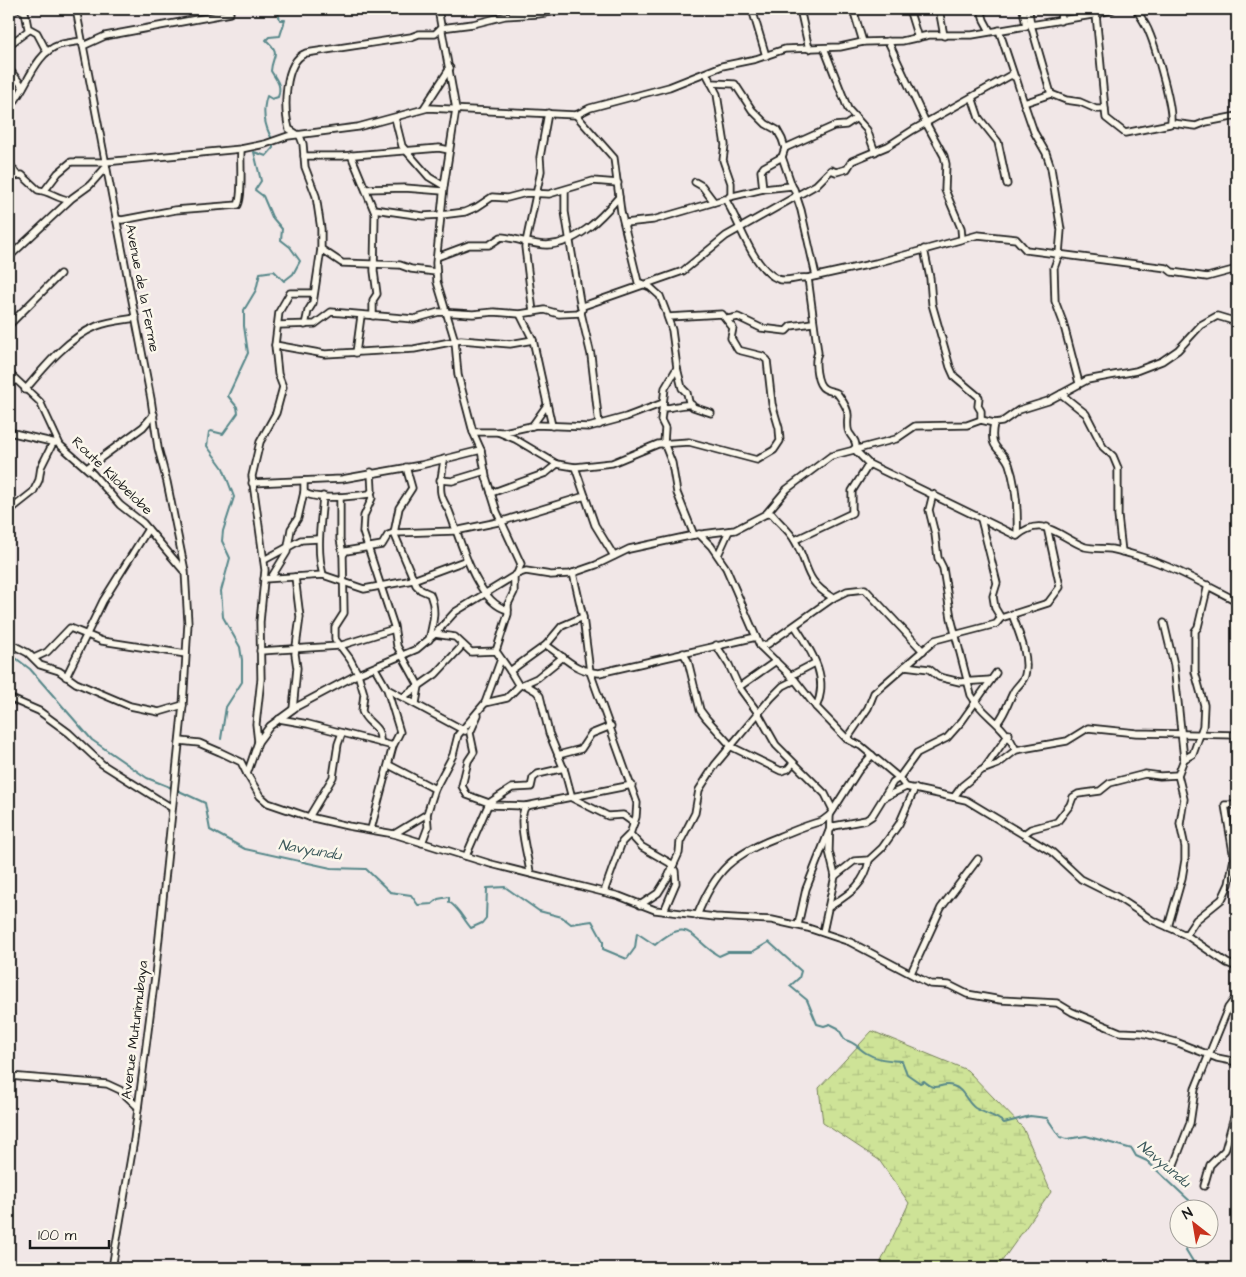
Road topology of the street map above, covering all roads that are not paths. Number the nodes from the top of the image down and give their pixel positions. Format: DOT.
graph roads {
  1 [pos="19,9"];
  2 [pos="76,9"];
  3 [pos="438,9"];
  4 [pos="572,9"];
  5 [pos="752,9"];
  6 [pos="800,9"];
  7 [pos="853,9"];
  8 [pos="909,9"];
  9 [pos="939,9"];
  10 [pos="981,9"];
  11 [pos="1062,9"];
  12 [pos="1114,9"];
  13 [pos="1136,9"];
  14 [pos="1026,10"];
  15 [pos="530,11"];
  16 [pos="1099,12"];
  17 [pos="230,14"];
  18 [pos="1060,22"];
  19 [pos="1031,25"];
  20 [pos="441,28"];
  21 [pos="29,30"];
  22 [pos="999,30"];
  23 [pos="990,31"];
  24 [pos="944,36"];
  25 [pos="918,38"];
  26 [pos="888,41"];
  27 [pos="863,42"];
  28 [pos="83,44"];
  29 [pos="9,45"];
  30 [pos="824,48"];
  31 [pos="809,49"];
  32 [pos="47,52"];
  33 [pos="766,56"];
  34 [pos="450,68"];
  35 [pos="9,69"];
  36 [pos="706,74"];
  37 [pos="1014,75"];
  38 [pos="711,82"];
  39 [pos="23,87"];
  40 [pos="1051,94"];
  41 [pos="972,97"];
  42 [pos="1024,103"];
  43 [pos="9,108"];
  44 [pos="424,108"];
  45 [pos="456,109"];
  46 [pos="1105,109"];
  47 [pos="548,114"];
  48 [pos="576,115"];
  49 [pos="1237,116"];
  50 [pos="395,118"];
  51 [pos="855,119"];
  52 [pos="926,123"];
  53 [pos="1172,123"];
  54 [pos="300,136"];
  55 [pos="785,148"];
  56 [pos="241,149"];
  57 [pos="449,150"];
  58 [pos="406,151"];
  59 [pos="874,152"];
  60 [pos="351,155"];
  61 [pos="304,156"];
  62 [pos="782,157"];
  63 [pos="9,163"];
  64 [pos="105,165"];
  65 [pos="16,175"];
  66 [pos="9,180"];
  67 [pos="695,182"];
  68 [pos="618,183"];
  69 [pos="1006,184"];
  70 [pos="792,186"];
  71 [pos="366,189"];
  72 [pos="444,189"];
  73 [pos="763,189"];
  74 [pos="45,190"];
  75 [pos="565,191"];
  76 [pos="536,193"];
  77 [pos="554,193"];
  78 [pos="731,196"];
  79 [pos="797,196"];
  80 [pos="619,197"];
  81 [pos="564,199"];
  82 [pos="725,199"];
  83 [pos="70,200"];
  84 [pos="714,202"];
  85 [pos="374,209"];
  86 [pos="441,215"];
  87 [pos="118,222"];
  88 [pos="625,223"];
  89 [pos="740,228"];
  90 [pos="571,238"];
  91 [pos="962,239"];
  92 [pos="526,241"];
  93 [pos="321,249"];
  94 [pos="924,249"];
  95 [pos="1059,254"];
  96 [pos="9,257"];
  97 [pos="437,257"];
  98 [pos="375,266"];
  99 [pos="1237,269"];
  100 [pos="436,272"];
  101 [pos="60,274"];
  102 [pos="816,276"];
  103 [pos="808,278"];
  104 [pos="641,284"];
  105 [pos="314,292"];
  106 [pos="581,310"];
  107 [pos="445,312"];
  108 [pos="532,312"];
  109 [pos="520,314"];
  110 [pos="361,316"];
  111 [pos="372,316"];
  112 [pos="667,316"];
  113 [pos="136,318"];
  114 [pos="728,319"];
  115 [pos="1237,322"];
  116 [pos="812,323"];
  117 [pos="304,324"];
  118 [pos="9,325"];
  119 [pos="278,325"];
  120 [pos="533,340"];
  121 [pos="454,341"];
  122 [pos="275,345"];
  123 [pos="356,353"];
  124 [pos="677,368"];
  125 [pos="9,373"];
  126 [pos="1079,383"];
  127 [pos="25,390"];
  128 [pos="1061,394"];
  129 [pos="547,405"];
  130 [pos="692,405"];
  131 [pos="663,406"];
  132 [pos="711,412"];
  133 [pos="154,414"];
  134 [pos="981,420"];
  135 [pos="994,424"];
  136 [pos="599,425"];
  137 [pos="532,426"];
  138 [pos="552,426"];
  139 [pos="9,432"];
  140 [pos="473,432"];
  141 [pos="498,432"];
  142 [pos="53,443"];
  143 [pos="664,443"];
  144 [pos="60,445"];
  145 [pos="855,449"];
  146 [pos="481,450"];
  147 [pos="444,459"];
  148 [pos="558,464"];
  149 [pos="869,464"];
  150 [pos="406,467"];
  151 [pos="575,467"];
  152 [pos="87,468"];
  153 [pos="371,472"];
  154 [pos="485,472"];
  155 [pos="440,480"];
  156 [pos="304,481"];
  157 [pos="252,483"];
  158 [pos="304,492"];
  159 [pos="371,493"];
  160 [pos="491,493"];
  161 [pos="933,494"];
  162 [pos="323,496"];
  163 [pos="584,496"];
  164 [pos="340,497"];
  165 [pos="9,511"];
  166 [pos="766,514"];
  167 [pos="981,519"];
  168 [pos="503,521"];
  169 [pos="1047,527"];
  170 [pos="148,529"];
  171 [pos="455,531"];
  172 [pos="729,531"];
  173 [pos="394,532"];
  174 [pos="696,534"];
  175 [pos="1017,536"];
  176 [pos="318,539"];
  177 [pos="795,540"];
  178 [pos="368,546"];
  179 [pos="288,548"];
  180 [pos="1122,552"];
  181 [pos="343,555"];
  182 [pos="718,555"];
  183 [pos="614,556"];
  184 [pos="519,558"];
  185 [pos="264,560"];
  186 [pos="467,560"];
  187 [pos="185,571"];
  188 [pos="535,571"];
  189 [pos="573,573"];
  190 [pos="323,575"];
  191 [pos="516,576"];
  192 [pos="295,577"];
  193 [pos="271,578"];
  194 [pos="264,580"];
  195 [pos="413,580"];
  196 [pos="343,581"];
  197 [pos="1208,585"];
  198 [pos="381,586"];
  199 [pos="487,594"];
  200 [pos="833,598"];
  201 [pos="1237,601"];
  202 [pos="508,610"];
  203 [pos="1012,614"];
  204 [pos="582,617"];
  205 [pos="1001,618"];
  206 [pos="1164,623"];
  207 [pos="795,626"];
  208 [pos="394,629"];
  209 [pos="956,633"];
  210 [pos="85,634"];
  211 [pos="435,634"];
  212 [pos="756,637"];
  213 [pos="430,640"];
  214 [pos="9,643"];
  215 [pos="463,645"];
  216 [pos="546,645"];
  217 [pos="716,645"];
  218 [pos="339,646"];
  219 [pos="760,646"];
  220 [pos="297,649"];
  221 [pos="923,650"];
  222 [pos="260,651"];
  223 [pos="496,651"];
  224 [pos="683,653"];
  225 [pos="186,654"];
  226 [pos="401,657"];
  227 [pos="564,657"];
  228 [pos="34,658"];
  229 [pos="501,659"];
  230 [pos="776,661"];
  231 [pos="815,663"];
  232 [pos="905,666"];
  233 [pos="375,668"];
  234 [pos="510,670"];
  235 [pos="590,672"];
  236 [pos="996,673"];
  237 [pos="358,674"];
  238 [pos="66,677"];
  239 [pos="793,678"];
  240 [pos="991,680"];
  241 [pos="967,682"];
  242 [pos="522,685"];
  243 [pos="419,686"];
  244 [pos="739,687"];
  245 [pos="387,689"];
  246 [pos="403,697"];
  247 [pos="9,698"];
  248 [pos="416,703"];
  249 [pos="485,703"];
  250 [pos="976,703"];
  251 [pos="183,705"];
  252 [pos="816,707"];
  253 [pos="293,709"];
  254 [pos="479,710"];
  255 [pos="758,713"];
  256 [pos="279,719"];
  257 [pos="998,722"];
  258 [pos="611,726"];
  259 [pos="462,729"];
  260 [pos="1200,732"];
  261 [pos="470,733"];
  262 [pos="1182,733"];
  263 [pos="342,734"];
  264 [pos="1009,734"];
  265 [pos="1237,735"];
  266 [pos="847,738"];
  267 [pos="180,741"];
  268 [pos="258,742"];
  269 [pos="380,743"];
  270 [pos="393,746"];
  271 [pos="732,747"];
  272 [pos="1016,750"];
  273 [pos="252,755"];
  274 [pos="558,755"];
  275 [pos="872,755"];
  276 [pos="1184,759"];
  277 [pos="241,762"];
  278 [pos="793,763"];
  279 [pos="389,765"];
  280 [pos="564,768"];
  281 [pos="982,770"];
  282 [pos="247,774"];
  283 [pos="1178,775"];
  284 [pos="899,778"];
  285 [pos="632,785"];
  286 [pos="906,787"];
  287 [pos="435,788"];
  288 [pos="915,788"];
  289 [pos="885,797"];
  290 [pos="954,797"];
  291 [pos="572,798"];
  292 [pos="489,804"];
  293 [pos="1237,805"];
  294 [pos="526,806"];
  295 [pos="172,808"];
  296 [pos="832,813"];
  297 [pos="426,814"];
  298 [pos="309,817"];
  299 [pos="634,823"];
  300 [pos="371,829"];
  301 [pos="829,831"];
  302 [pos="394,834"];
  303 [pos="630,834"];
  304 [pos="1024,834"];
  305 [pos="422,843"];
  306 [pos="466,856"];
  307 [pos="1236,858"];
  308 [pos="978,859"];
  309 [pos="870,860"];
  310 [pos="672,867"];
  311 [pos="530,872"];
  312 [pos="835,876"];
  313 [pos="604,892"];
  314 [pos="640,905"];
  315 [pos="829,907"];
  316 [pos="664,911"];
  317 [pos="697,916"];
  318 [pos="798,925"];
  319 [pos="1168,927"];
  320 [pos="823,932"];
  321 [pos="1186,935"];
  322 [pos="1237,967"];
  323 [pos="911,973"];
  324 [pos="1237,996"];
  325 [pos="1209,1054"];
  326 [pos="1237,1062"];
  327 [pos="9,1076"];
  328 [pos="138,1106"];
  329 [pos="1237,1106"];
  330 [pos="1174,1167"];
  331 [pos="1204,1186"];
  332 [pos="112,1268"];
  1 -- 21 [label="street"];
  2 -- 28 [label="street, Avenue de la Ferme"];
  3 -- 20 [label="street"];
  4 -- 15 [label="street"];
  5 -- 33 [label="street"];
  6 -- 31 [label="street"];
  7 -- 27 [label="street"];
  8 -- 25 [label="street"];
  9 -- 24 [label="street"];
  10 -- 23 [label="street"];
  11 -- 18 [label="street"];
  12 -- 16 [label="street"];
  13 -- 53 [label="street"];
  14 -- 19 [label="street"];
  14 -- 22 [label="street"];
  15 -- 20 [label="street"];
  16 -- 18 [label="street"];
  16 -- 46 [label="street"];
  17 -- 28 [label="street"];
  18 -- 19 [label="street"];
  19 -- 40 [label="street"];
  20 -- 34 [label="street"];
  20 -- 54 [label="street"];
  21 -- 29 [label="street"];
  21 -- 32 [label="street"];
  22 -- 23 [label="street"];
  22 -- 37 [label="street"];
  23 -- 24 [label="street"];
  24 -- 25 [label="street"];
  25 -- 26 [label="street"];
  26 -- 27 [label="street"];
  26 -- 52 [label="street"];
  27 -- 30 [label="street"];
  28 -- 32 [label="street"];
  28 -- 64 [label="street, Avenue de la Ferme"];
  30 -- 31 [label="street"];
  30 -- 51 [label="street"];
  31 -- 33 [label="street"];
  32 -- 39 [label="street"];
  33 -- 36 [label="street"];
  34 -- 44 [label="street"];
  34 -- 45 [label="street"];
  35 -- 39 [label="street"];
  36 -- 38 [label="street"];
  36 -- 48 [label="street"];
  37 -- 41 [label="street"];
  37 -- 42 [label="street"];
  38 -- 55 [label="street"];
  38 -- 78 [label="street"];
  39 -- 43 [label="street"];
  40 -- 42 [label="street"];
  40 -- 46 [label="street"];
  41 -- 52 [label="street"];
  41 -- 69 [label="street"];
  42 -- 95 [label="street"];
  44 -- 45 [label="street"];
  44 -- 50 [label="street"];
  45 -- 47 [label="street"];
  45 -- 57 [label="street"];
  46 -- 53 [label="street"];
  47 -- 48 [label="street"];
  47 -- 76 [label="street"];
  48 -- 68 [label="street"];
  49 -- 53 [label="street"];
  50 -- 54 [label="street"];
  50 -- 58 [label="street"];
  51 -- 55 [label="street"];
  51 -- 59 [label="street"];
  52 -- 59 [label="street"];
  52 -- 91 [label="street"];
  54 -- 56 [label="street"];
  54 -- 61 [label="street"];
  55 -- 62 [label="street"];
  56 -- 64 [label="street"];
  56 -- 87 [label="street"];
  57 -- 58 [label="street"];
  57 -- 72 [label="street"];
  58 -- 60 [label="street"];
  58 -- 72 [label="street"];
  59 -- 79 [label="street"];
  60 -- 61 [label="street"];
  60 -- 71 [label="street"];
  61 -- 93 [label="street"];
  62 -- 70 [label="street"];
  62 -- 73 [label="street"];
  63 -- 65 [label="street"];
  64 -- 74 [label="street"];
  64 -- 83 [label="street"];
  64 -- 87 [label="street, Avenue de la Ferme"];
  65 -- 66 [label="street"];
  65 -- 74 [label="street"];
  67 -- 84 [label="street"];
  68 -- 75 [label="street"];
  68 -- 80 [label="street"];
  70 -- 73 [label="street"];
  70 -- 79 [label="street"];
  71 -- 72 [label="street"];
  71 -- 85 [label="street"];
  72 -- 86 [label="street"];
  73 -- 78 [label="street"];
  74 -- 83 [label="street"];
  75 -- 77 [label="street"];
  75 -- 81 [label="street"];
  76 -- 77 [label="street"];
  76 -- 86 [label="street"];
  76 -- 92 [label="street"];
  77 -- 81 [label="street"];
  78 -- 82 [label="street"];
  79 -- 89 [label="street"];
  79 -- 102 [label="street"];
  80 -- 88 [label="street"];
  80 -- 90 [label="street"];
  81 -- 90 [label="street"];
  82 -- 84 [label="street"];
  82 -- 89 [label="street"];
  83 -- 96 [label="street"];
  84 -- 88 [label="street"];
  85 -- 86 [label="street"];
  85 -- 98 [label="street"];
  86 -- 97 [label="street"];
  87 -- 113 [label="street, Avenue de la Ferme"];
  88 -- 104 [label="street"];
  89 -- 103 [label="street"];
  89 -- 104 [label="street"];
  90 -- 92 [label="street"];
  90 -- 106 [label="street"];
  91 -- 94 [label="street"];
  91 -- 95 [label="street"];
  92 -- 97 [label="street"];
  92 -- 108 [label="street"];
  93 -- 98 [label="street"];
  93 -- 105 [label="street"];
  94 -- 102 [label="street"];
  94 -- 134 [label="street"];
  95 -- 99 [label="street"];
  95 -- 126 [label="street"];
  97 -- 100 [label="street"];
  98 -- 100 [label="street"];
  98 -- 111 [label="street"];
  100 -- 107 [label="street"];
  101 -- 118 [label="street"];
  102 -- 103 [label="street"];
  103 -- 116 [label="street"];
  104 -- 106 [label="street"];
  104 -- 112 [label="street"];
  105 -- 117 [label="street"];
  105 -- 119 [label="street"];
  106 -- 108 [label="street"];
  106 -- 136 [label="street"];
  107 -- 109 [label="street"];
  107 -- 111 [label="street"];
  107 -- 121 [label="street"];
  108 -- 109 [label="street"];
  109 -- 120 [label="street"];
  110 -- 111 [label="street"];
  110 -- 117 [label="street"];
  110 -- 123 [label="street"];
  112 -- 114 [label="street"];
  112 -- 124 [label="street"];
  113 -- 127 [label="street"];
  113 -- 133 [label="street, Avenue de la Ferme"];
  114 -- 116 [label="street"];
  114 -- 143 [label="street"];
  115 -- 126 [label="street"];
  116 -- 145 [label="street"];
  117 -- 119 [label="street"];
  119 -- 122 [label="street"];
  120 -- 121 [label="street"];
  120 -- 129 [label="street"];
  121 -- 123 [label="street"];
  121 -- 140 [label="street"];
  122 -- 123 [label="street"];
  122 -- 157 [label="street"];
  124 -- 130 [label="street"];
  124 -- 131 [label="street"];
  125 -- 127 [label="street, Route Kilobelobe"];
  126 -- 128 [label="street"];
  127 -- 144 [label="street, Route Kilobelobe"];
  128 -- 135 [label="street"];
  128 -- 180 [label="street"];
  129 -- 137 [label="street"];
  129 -- 138 [label="street"];
  130 -- 131 [label="street"];
  130 -- 132 [label="street"];
  131 -- 136 [label="street"];
  131 -- 143 [label="street"];
  133 -- 152 [label="street"];
  133 -- 187 [label="street, Avenue de la Ferme"];
  134 -- 135 [label="street"];
  134 -- 145 [label="street"];
  135 -- 175 [label="street"];
  136 -- 138 [label="street"];
  137 -- 138 [label="street"];
  137 -- 141 [label="street"];
  139 -- 142 [label="street"];
  140 -- 141 [label="street"];
  140 -- 146 [label="street"];
  141 -- 148 [label="street"];
  142 -- 144 [label="street"];
  142 -- 165 [label="street"];
  143 -- 151 [label="street"];
  143 -- 174 [label="street"];
  144 -- 152 [label="street, Route Kilobelobe"];
  145 -- 149 [label="street"];
  145 -- 166 [label="street"];
  146 -- 147 [label="street"];
  146 -- 154 [label="street"];
  147 -- 150 [label="street"];
  147 -- 155 [label="street"];
  148 -- 151 [label="street"];
  148 -- 160 [label="street"];
  149 -- 161 [label="street"];
  149 -- 177 [label="street"];
  150 -- 153 [label="street"];
  150 -- 173 [label="street"];
  151 -- 163 [label="street"];
  152 -- 170 [label="street, Route Kilobelobe"];
  153 -- 156 [label="street"];
  153 -- 159 [label="street"];
  154 -- 155 [label="street"];
  154 -- 160 [label="street"];
  155 -- 171 [label="street"];
  156 -- 157 [label="street"];
  156 -- 158 [label="street"];
  157 -- 185 [label="street"];
  158 -- 162 [label="street"];
  158 -- 179 [label="street"];
  159 -- 164 [label="street"];
  159 -- 178 [label="street"];
  160 -- 168 [label="street"];
  161 -- 167 [label="street"];
  161 -- 209 [label="street"];
  162 -- 164 [label="street"];
  162 -- 176 [label="street"];
  163 -- 168 [label="street"];
  163 -- 183 [label="street"];
  164 -- 181 [label="street"];
  166 -- 172 [label="street"];
  166 -- 177 [label="street"];
  167 -- 175 [label="street"];
  167 -- 205 [label="street"];
  168 -- 171 [label="street"];
  168 -- 184 [label="street"];
  169 -- 175 [label="street"];
  169 -- 180 [label="street"];
  169 -- 203 [label="street"];
  170 -- 187 [label="street, Route Kilobelobe"];
  170 -- 210 [label="street"];
  171 -- 173 [label="street"];
  171 -- 186 [label="street"];
  172 -- 174 [label="street"];
  172 -- 182 [label="street"];
  173 -- 178 [label="street"];
  173 -- 195 [label="street"];
  174 -- 182 [label="street"];
  174 -- 183 [label="street"];
  176 -- 179 [label="street"];
  176 -- 190 [label="street"];
  177 -- 200 [label="street"];
  178 -- 181 [label="street"];
  178 -- 198 [label="street"];
  179 -- 185 [label="street"];
  179 -- 193 [label="street"];
  180 -- 197 [label="street"];
  181 -- 196 [label="street"];
  182 -- 212 [label="street"];
  183 -- 189 [label="street"];
  184 -- 188 [label="street"];
  184 -- 191 [label="street"];
  185 -- 194 [label="street"];
  186 -- 195 [label="street"];
  186 -- 199 [label="street"];
  187 -- 225 [label="street, Avenue de la Ferme"];
  188 -- 189 [label="street"];
  188 -- 191 [label="street"];
  189 -- 204 [label="street"];
  190 -- 192 [label="street"];
  190 -- 196 [label="street"];
  191 -- 199 [label="street"];
  191 -- 202 [label="street"];
  192 -- 193 [label="street"];
  192 -- 220 [label="street"];
  193 -- 194 [label="street"];
  194 -- 222 [label="street"];
  195 -- 198 [label="street"];
  195 -- 213 [label="street"];
  196 -- 198 [label="street"];
  196 -- 218 [label="street"];
  197 -- 201 [label="street"];
  197 -- 260 [label="street"];
  198 -- 208 [label="street"];
  199 -- 202 [label="street"];
  199 -- 211 [label="street"];
  200 -- 207 [label="street"];
  200 -- 221 [label="street"];
  202 -- 223 [label="street"];
  203 -- 205 [label="street"];
  203 -- 257 [label="street"];
  204 -- 216 [label="street"];
  204 -- 235 [label="street"];
  205 -- 209 [label="street"];
  206 -- 262 [label="street"];
  207 -- 219 [label="street"];
  207 -- 231 [label="street"];
  208 -- 218 [label="street"];
  208 -- 226 [label="street"];
  209 -- 221 [label="street"];
  209 -- 241 [label="street"];
  210 -- 225 [label="street"];
  210 -- 228 [label="street"];
  210 -- 238 [label="street"];
  211 -- 213 [label="street"];
  211 -- 215 [label="street"];
  212 -- 217 [label="street"];
  212 -- 219 [label="street"];
  213 -- 226 [label="street"];
  214 -- 228 [label="street"];
  215 -- 223 [label="street"];
  215 -- 243 [label="street"];
  216 -- 227 [label="street"];
  216 -- 234 [label="street"];
  217 -- 224 [label="street"];
  217 -- 244 [label="street"];
  218 -- 220 [label="street"];
  218 -- 237 [label="street"];
  219 -- 230 [label="street"];
  220 -- 222 [label="street"];
  220 -- 253 [label="street"];
  221 -- 232 [label="street"];
  222 -- 268 [label="street"];
  223 -- 229 [label="street"];
  224 -- 235 [label="street"];
  224 -- 271 [label="street"];
  225 -- 251 [label="street, Avenue de la Ferme"];
  226 -- 233 [label="street"];
  226 -- 243 [label="street"];
  227 -- 235 [label="street"];
  227 -- 242 [label="street"];
  228 -- 238 [label="street"];
  229 -- 234 [label="street"];
  229 -- 249 [label="street"];
  230 -- 239 [label="street"];
  230 -- 244 [label="street"];
  231 -- 239 [label="street"];
  231 -- 252 [label="street"];
  232 -- 241 [label="street"];
  232 -- 266 [label="street"];
  233 -- 237 [label="street"];
  233 -- 245 [label="street"];
  234 -- 242 [label="street"];
  235 -- 258 [label="street"];
  236 -- 240 [label="street"];
  237 -- 253 [label="street"];
  237 -- 269 [label="street"];
  238 -- 251 [label="street"];
  239 -- 252 [label="street"];
  239 -- 255 [label="street"];
  240 -- 241 [label="street"];
  240 -- 250 [label="street"];
  241 -- 250 [label="street"];
  242 -- 249 [label="street"];
  242 -- 274 [label="street"];
  243 -- 246 [label="street"];
  243 -- 248 [label="street"];
  244 -- 255 [label="street"];
  245 -- 246 [label="street"];
  245 -- 270 [label="street"];
  246 -- 248 [label="street"];
  247 -- 295 [label="street"];
  248 -- 259 [label="street"];
  249 -- 254 [label="street"];
  250 -- 257 [label="street"];
  250 -- 284 [label="street"];
  251 -- 267 [label="street, Avenue Mutunimubaya"];
  252 -- 266 [label="street"];
  253 -- 256 [label="street"];
  254 -- 259 [label="street"];
  254 -- 261 [label="street"];
  255 -- 271 [label="street"];
  255 -- 278 [label="street"];
  256 -- 263 [label="street"];
  256 -- 268 [label="street"];
  257 -- 264 [label="street"];
  258 -- 274 [label="street"];
  258 -- 285 [label="street"];
  259 -- 261 [label="street"];
  259 -- 287 [label="street"];
  260 -- 262 [label="street"];
  260 -- 265 [label="street"];
  260 -- 276 [label="street"];
  261 -- 292 [label="street"];
  262 -- 272 [label="street"];
  262 -- 276 [label="street"];
  263 -- 269 [label="street"];
  263 -- 298 [label="street"];
  264 -- 272 [label="street"];
  264 -- 281 [label="street"];
  266 -- 275 [label="street"];
  267 -- 277 [label="street"];
  267 -- 295 [label="street, Avenue Mutunimubaya"];
  268 -- 273 [label="street"];
  269 -- 270 [label="street"];
  270 -- 279 [label="street"];
  271 -- 278 [label="street"];
  271 -- 310 [label="street"];
  272 -- 281 [label="street"];
  273 -- 277 [label="street"];
  273 -- 282 [label="street"];
  274 -- 280 [label="street"];
  275 -- 284 [label="street"];
  275 -- 296 [label="street"];
  276 -- 283 [label="street"];
  277 -- 282 [label="street"];
  278 -- 296 [label="street"];
  279 -- 287 [label="street"];
  279 -- 300 [label="street"];
  280 -- 291 [label="street"];
  280 -- 292 [label="street"];
  281 -- 290 [label="street"];
  282 -- 298 [label="street"];
  283 -- 304 [label="street"];
  283 -- 319 [label="street"];
  284 -- 286 [label="street"];
  284 -- 289 [label="street"];
  285 -- 291 [label="street"];
  285 -- 299 [label="street"];
  286 -- 288 [label="street"];
  286 -- 289 [label="street"];
  287 -- 297 [label="street"];
  288 -- 290 [label="street"];
  288 -- 309 [label="street"];
  289 -- 301 [label="street"];
  290 -- 304 [label="street"];
  291 -- 294 [label="street"];
  291 -- 299 [label="street"];
  292 -- 294 [label="street"];
  292 -- 306 [label="street"];
  293 -- 307 [label="street"];
  294 -- 311 [label="street"];
  295 -- 328 [label="street, Avenue Mutunimubaya"];
  296 -- 301 [label="street"];
  296 -- 317 [label="street"];
  297 -- 302 [label="street"];
  297 -- 305 [label="street"];
  298 -- 300 [label="street"];
  299 -- 303 [label="street"];
  300 -- 302 [label="street"];
  301 -- 312 [label="street"];
  301 -- 318 [label="street"];
  302 -- 305 [label="street"];
  303 -- 310 [label="street"];
  303 -- 313 [label="street"];
  304 -- 319 [label="street"];
  305 -- 306 [label="street"];
  306 -- 311 [label="street"];
  307 -- 321 [label="street"];
  308 -- 323 [label="street"];
  309 -- 312 [label="street"];
  309 -- 315 [label="street"];
  310 -- 314 [label="street"];
  310 -- 316 [label="street"];
  311 -- 313 [label="street"];
  312 -- 315 [label="street"];
  313 -- 314 [label="street"];
  314 -- 316 [label="street"];
  315 -- 320 [label="street"];
  316 -- 317 [label="street"];
  317 -- 318 [label="street"];
  318 -- 320 [label="street"];
  319 -- 321 [label="street"];
  320 -- 323 [label="street"];
  321 -- 322 [label="street"];
  323 -- 325 [label="street"];
  324 -- 325 [label="street"];
  325 -- 326 [label="street"];
  325 -- 330 [label="street"];
  327 -- 328 [label="street"];
  328 -- 332 [label="street, Avenue Mutunimubaya"];
  329 -- 331 [label="street"];
}
